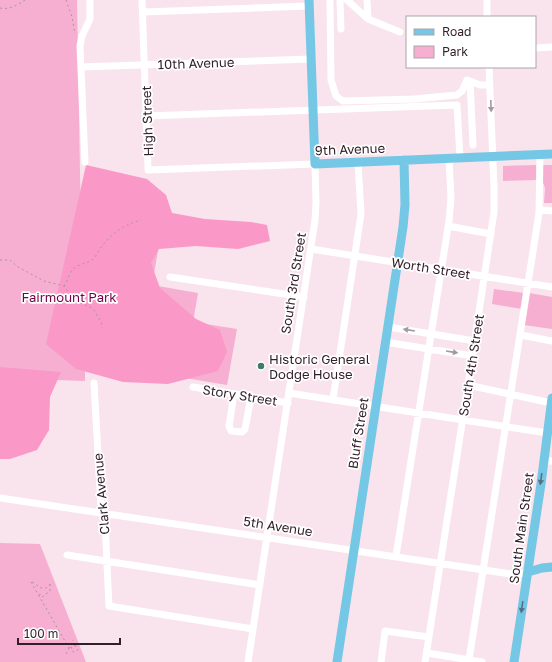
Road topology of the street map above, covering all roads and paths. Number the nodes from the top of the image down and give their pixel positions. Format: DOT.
graph roads {
  1 [pos="25,0"];
  2 [pos="66,0"];
  3 [pos="90,0"];
  4 [pos="142,0"];
  5 [pos="330,0"];
  6 [pos="340,0"];
  7 [pos="346,0"];
  8 [pos="367,0"];
  9 [pos="487,0"];
  10 [pos="309,3"];
  11 [pos="0,8"];
  12 [pos="143,12"];
  13 [pos="487,16"];
  14 [pos="368,19"];
  15 [pos="341,29"];
  16 [pos="400,32"];
  17 [pos="80,46"];
  18 [pos="552,47"];
  19 [pos="536,48"];
  20 [pos="311,59"];
  21 [pos="145,65"];
  22 [pos="81,67"];
  23 [pos="489,68"];
  24 [pos="470,81"];
  25 [pos="490,85"];
  26 [pos="313,110"];
  27 [pos="146,116"];
  28 [pos="473,145"];
  29 [pos="552,154"];
  30 [pos="540,155"];
  31 [pos="493,157"];
  32 [pos="449,158"];
  33 [pos="460,158"];
  34 [pos="404,160"];
  35 [pos="85,162"];
  36 [pos="358,162"];
  37 [pos="314,164"];
  38 [pos="148,170"];
  39 [pos="540,210"];
  40 [pos="552,211"];
  41 [pos="141,220"];
  42 [pos="448,226"];
  43 [pos="491,234"];
  44 [pos="311,249"];
  45 [pos="355,256"];
  46 [pos="0,260"];
  47 [pos="398,262"];
  48 [pos="442,269"];
  49 [pos="485,276"];
  50 [pos="170,277"];
  51 [pos="529,283"];
  52 [pos="64,286"];
  53 [pos="552,287"];
  54 [pos="304,297"];
  55 [pos="388,327"];
  56 [pos="102,328"];
  57 [pos="432,334"];
  58 [pos="521,335"];
  59 [pos="475,341"];
  60 [pos="552,341"];
  61 [pos="385,342"];
  62 [pos="429,349"];
  63 [pos="473,356"];
  64 [pos="94,383"];
  65 [pos="468,385"];
  66 [pos="193,387"];
  67 [pos="289,392"];
  68 [pos="234,394"];
  69 [pos="511,395"];
  70 [pos="251,397"];
  71 [pos="332,399"];
  72 [pos="552,401"];
  73 [pos="288,403"];
  74 [pos="376,406"];
  75 [pos="419,413"];
  76 [pos="463,420"];
  77 [pos="506,427"];
  78 [pos="547,433"];
  79 [pos="548,461"];
  80 [pos="0,498"];
  81 [pos="102,514"];
  82 [pos="267,537"];
  83 [pos="354,550"];
  84 [pos="67,555"];
  85 [pos="396,556"];
  86 [pos="106,561"];
  87 [pos="440,563"];
  88 [pos="552,567"];
  89 [pos="483,570"];
  90 [pos="528,572"];
  91 [pos="260,585"];
  92 [pos="39,595"];
  93 [pos="253,629"];
  94 [pos="429,637"];
  95 [pos="73,640"];
  96 [pos="70,648"];
  97 [pos="427,653"];
  98 [pos="66,654"];
  99 [pos="469,660"];
  100 [pos="248,662"];
  101 [pos="337,662"];
  102 [pos="381,662"];
  103 [pos="425,662"];
  104 [pos="482,662"];
  105 [pos="514,662"];
  1 -- 11 [label="path"];
  2 -- 17 [label="path"];
  3 -- 17 [label="street"];
  4 -- 12 [label="street, High Street"];
  5 -- 24 [label="street"];
  6 -- 15 [label="street"];
  7 -- 14 [label="street"];
  8 -- 14 [label="street"];
  9 -- 13 [label="street"];
  10 -- 12 [label="street"];
  10 -- 20 [label="main road, South 3rd Street"];
  12 -- 21 [label="street, High Street"];
  14 -- 16 [label="street"];
  17 -- 22 [label="street"];
  18 -- 19 [label="street"];
  20 -- 21 [label="street, 10th Avenue"];
  20 -- 26 [label="main road, South 3rd Street"];
  21 -- 22 [label="street, 10th Avenue"];
  21 -- 27 [label="street, High Street"];
  22 -- 35 [label="street"];
  23 -- 25 [label="street, South 4th Street"];
  24 -- 25 [label="street"];
  24 -- 28 [label="street"];
  25 -- 31 [label="street, South 4th Street, one-way"];
  26 -- 27 [label="street"];
  26 -- 33 [label="street"];
  26 -- 37 [label="main road, South 3rd Street"];
  27 -- 38 [label="street, High Street"];
  29 -- 30 [label="main road, 9th Avenue"];
  30 -- 31 [label="main road, 9th Avenue"];
  30 -- 39 [label="street"];
  31 -- 33 [label="main road, 9th Avenue"];
  31 -- 43 [label="street, South 4th Street"];
  32 -- 33 [label="main road, 9th Avenue"];
  32 -- 34 [label="main road, 9th Avenue"];
  32 -- 42 [label="street"];
  34 -- 36 [label="main road, 9th Avenue"];
  34 -- 47 [label="main road, Bluff Street"];
  36 -- 37 [label="main road, 9th Avenue"];
  36 -- 45 [label="street"];
  37 -- 38 [label="street, 9th Avenue"];
  37 -- 44 [label="street, South 3rd Street"];
  39 -- 40 [label="street"];
  39 -- 51 [label="street"];
  41 -- 52 [label="path"];
  42 -- 43 [label="street"];
  42 -- 48 [label="street"];
  43 -- 49 [label="street, South 4th Street"];
  44 -- 45 [label="street, Worth Street"];
  44 -- 54 [label="street, South 3rd Street"];
  45 -- 47 [label="street, Worth Street"];
  45 -- 71 [label="street"];
  46 -- 52 [label="path"];
  47 -- 48 [label="street, Worth Street"];
  47 -- 55 [label="main road, Bluff Street"];
  48 -- 49 [label="street, Worth Street"];
  48 -- 57 [label="street"];
  49 -- 51 [label="street, Worth Street"];
  49 -- 59 [label="street, South 4th Street"];
  50 -- 54 [label="street"];
  51 -- 53 [label="street, Worth Street"];
  51 -- 58 [label="street"];
  52 -- 56 [label="path"];
  54 -- 67 [label="street, South 3rd Street"];
  57 -- 55 [label="street, one-way"];
  55 -- 61 [label="main road, Bluff Street"];
  57 -- 59 [label="street"];
  57 -- 62 [label="street"];
  58 -- 60 [label="street"];
  58 -- 69 [label="street"];
  59 -- 63 [label="street, South 4th Street"];
  61 -- 62 [label="street"];
  61 -- 74 [label="main road, Bluff Street"];
  62 -- 63 [label="street, one-way"];
  62 -- 75 [label="street"];
  63 -- 65 [label="street, South 4th Street"];
  64 -- 81 [label="street, Clark Avenue"];
  65 -- 69 [label="street"];
  65 -- 76 [label="street, South 4th Street"];
  66 -- 68 [label="street, Story Street"];
  67 -- 71 [label="street, Story Street"];
  67 -- 73 [label="street, South 3rd Street"];
  68 -- 70 [label="street, Story Street"];
  68 -- 70 [label="street"];
  69 -- 72 [label="street"];
  69 -- 77 [label="street"];
  70 -- 73 [label="street, Story Street"];
  71 -- 74 [label="street, Story Street"];
  72 -- 78 [label="main road, South Main Street"];
  73 -- 82 [label="street, South 3rd Street"];
  74 -- 75 [label="street, Story Street"];
  74 -- 83 [label="main road, Bluff Street"];
  75 -- 76 [label="street, Story Street"];
  75 -- 85 [label="street"];
  76 -- 77 [label="street, Story Street"];
  76 -- 87 [label="street, South 4th Street"];
  77 -- 78 [label="street, Story Street"];
  77 -- 89 [label="street"];
  78 -- 79 [label="main road, South Main Street"];
  79 -- 90 [label="main road, South Main Street, one-way"];
  80 -- 81 [label="street, 5th Avenue"];
  81 -- 82 [label="street, 5th Avenue"];
  81 -- 86 [label="street, Clark Avenue"];
  82 -- 83 [label="street, 5th Avenue"];
  82 -- 91 [label="street, South 3rd Street"];
  83 -- 85 [label="street, 5th Avenue"];
  83 -- 101 [label="main road, Bluff Street"];
  84 -- 86 [label="street"];
  85 -- 87 [label="street, 5th Avenue"];
  86 -- 91 [label="street"];
  86 -- 93 [label="street, Clark Avenue"];
  87 -- 89 [label="street, 5th Avenue"];
  87 -- 94 [label="street, South 4th Street"];
  88 -- 90 [label="main road, 5th Avenue"];
  89 -- 90 [label="street, 5th Avenue"];
  89 -- 99 [label="street"];
  90 -- 105 [label="main road, South Main Street, one-way"];
  91 -- 93 [label="street, South 3rd Street"];
  92 -- 92 [label="path"];
  92 -- 96 [label="path"];
  93 -- 100 [label="street, South 3rd Street"];
  94 -- 97 [label="street, South 4th Street"];
  94 -- 102 [label="street"];
  95 -- 96 [label="path"];
  96 -- 98 [label="path"];
  97 -- 99 [label="street"];
  97 -- 103 [label="street, South 4th Street"];
  99 -- 104 [label="street"];
}
